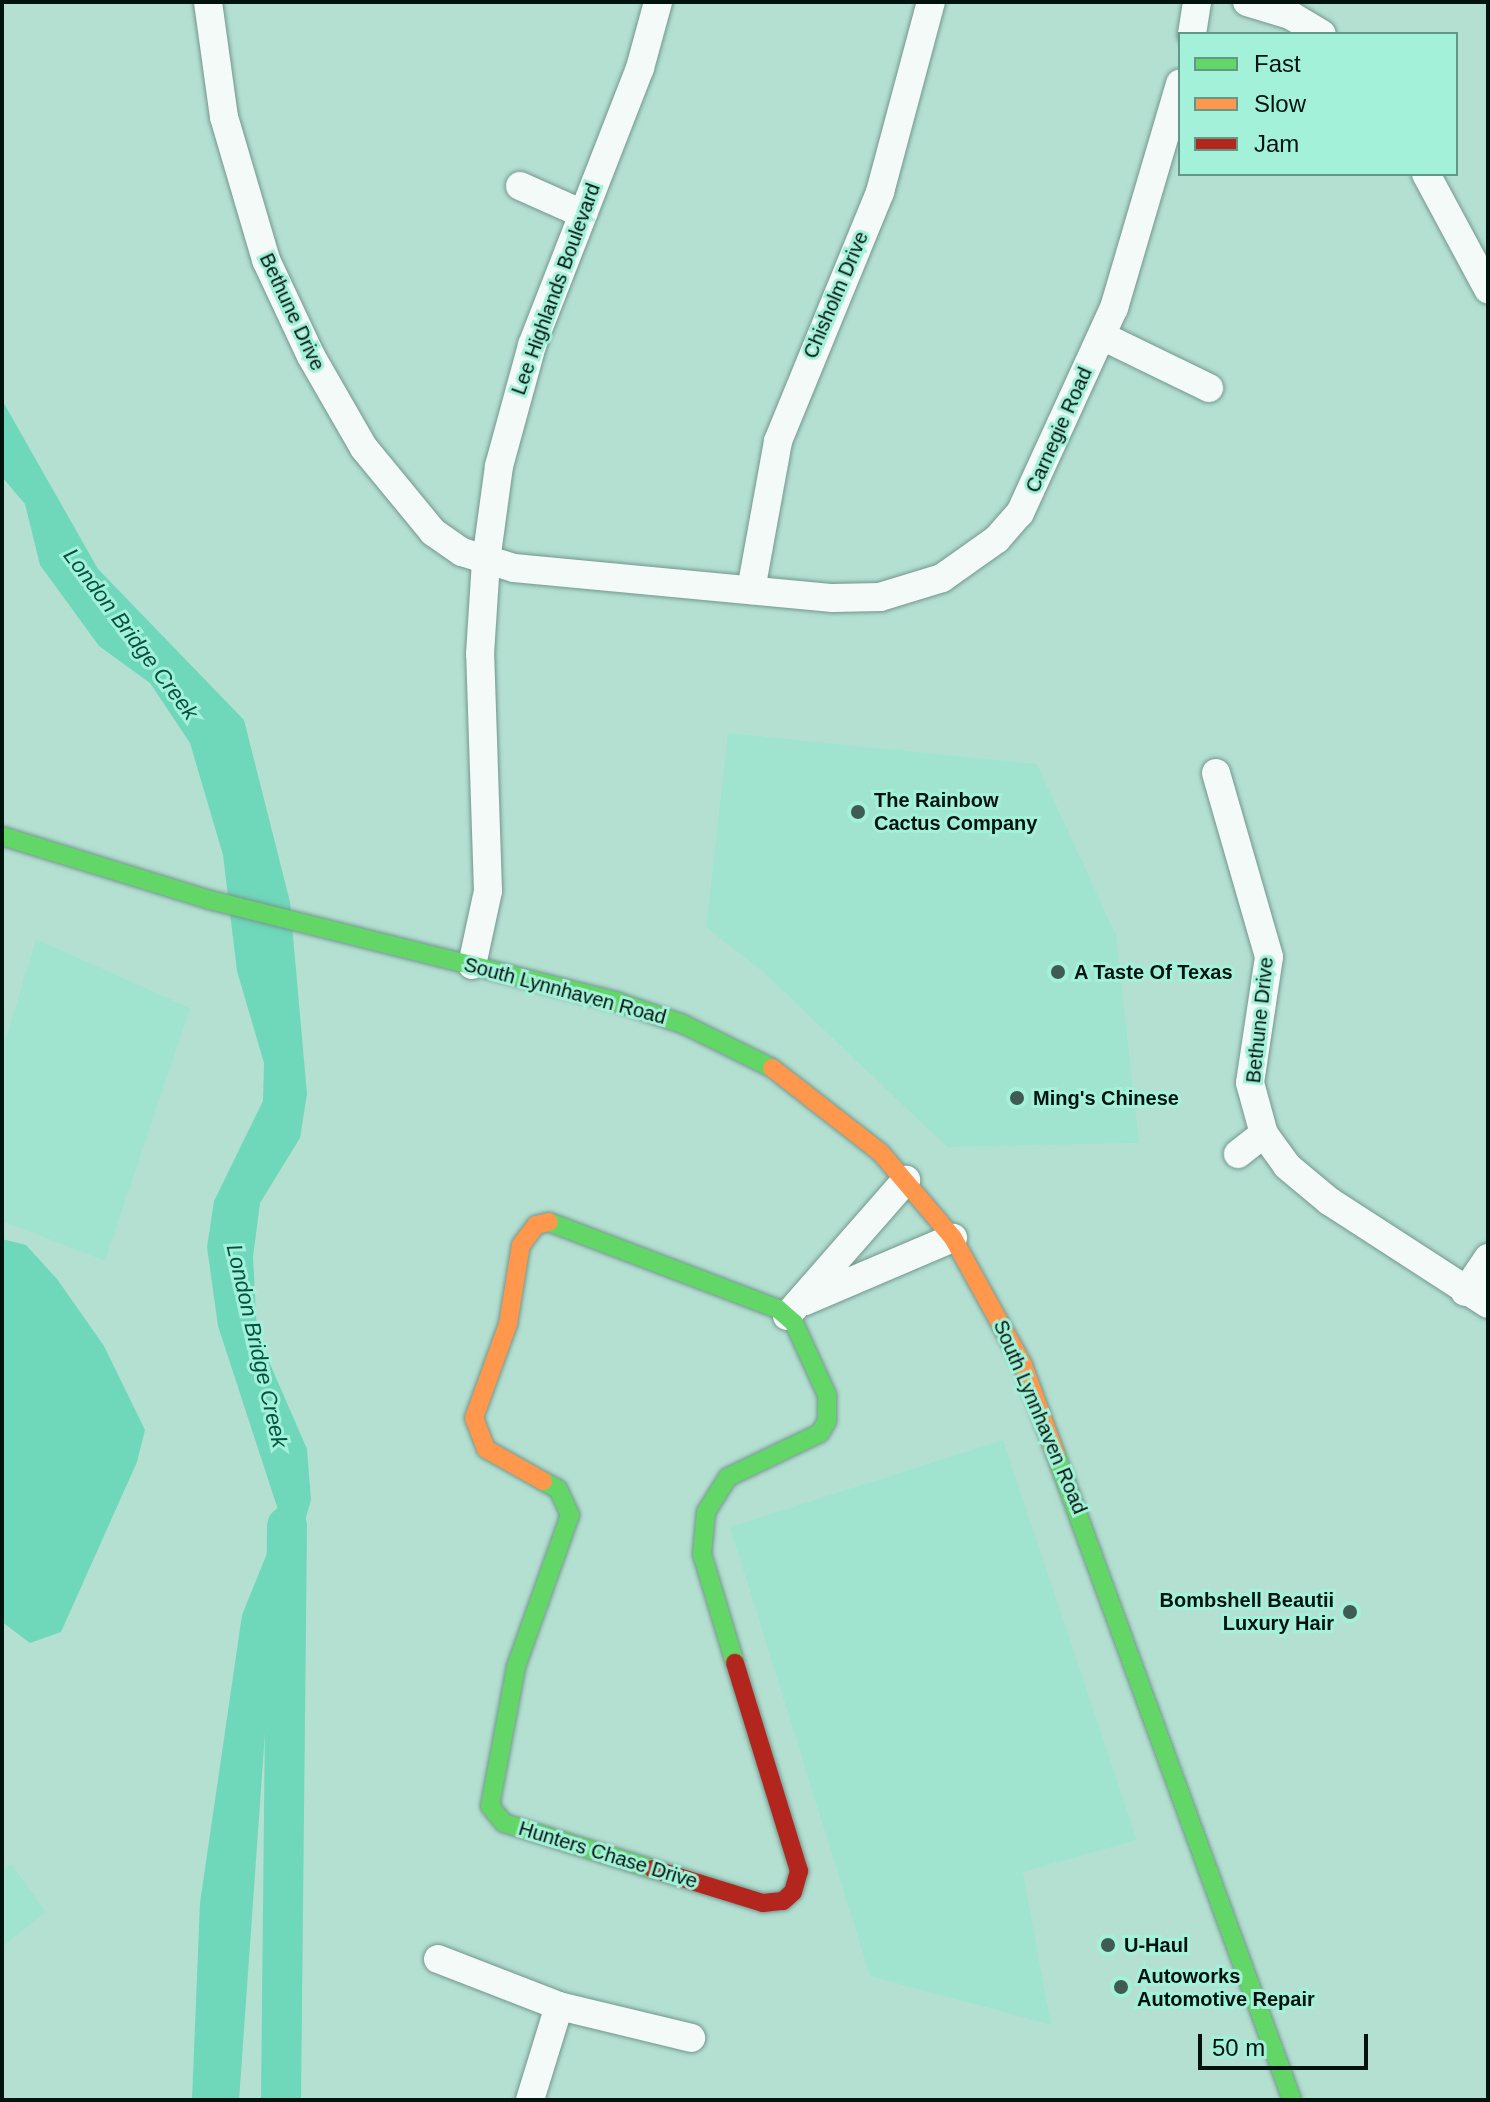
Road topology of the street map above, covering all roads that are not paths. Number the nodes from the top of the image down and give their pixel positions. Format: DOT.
graph roads {
  1 [pos="208,2"];
  2 [pos="658,2"];
  3 [pos="931,2"];
  4 [pos="1197,2"];
  5 [pos="1247,2"];
  6 [pos="1192,32"];
  7 [pos="1319,32"];
  8 [pos="1178,92"];
  9 [pos="1427,176"];
  10 [pos="520,186"];
  11 [pos="583,214"];
  12 [pos="1488,289"];
  13 [pos="1102,336"];
  14 [pos="1209,388"];
  15 [pos="486,561"];
  16 [pos="751,590"];
  17 [pos="1216,773"];
  18 [pos="2,836"];
  19 [pos="472,965"];
  20 [pos="1264,1134"];
  21 [pos="1238,1154"];
  22 [pos="906,1180"];
  23 [pos="953,1238"];
  24 [pos="1488,1258"];
  25 [pos="1477,1298"];
  26 [pos="792,1310"];
  27 [pos="438,1959"];
  28 [pos="559,2006"];
  29 [pos="691,2038"];
  30 [pos="530,2100"];
  31 [pos="1292,2100"];
  1 -- 15 [label="street, Bethune Drive"];
  2 -- 11 [label="street, Lee Highlands Boulevard"];
  3 -- 16 [label="street, Chisholm Drive"];
  4 -- 6 [label="street"];
  5 -- 7 [label="street"];
  8 -- 13 [label="street, Carnegie Road"];
  9 -- 12 [label="street"];
  10 -- 11 [label="street"];
  11 -- 15 [label="street, Lee Highlands Boulevard"];
  13 -- 14 [label="street"];
  13 -- 16 [label="street, Carnegie Road"];
  15 -- 16 [label="street, Carnegie Road"];
  15 -- 19 [label="street, Lee Highlands Boulevard"];
  17 -- 20 [label="street, Bethune Drive"];
  18 -- 19 [label="street, South Lynnhaven Road"];
  19 -- 22 [label="street, South Lynnhaven Road"];
  20 -- 21 [label="street"];
  20 -- 25 [label="street, Bethune Drive"];
  22 -- 23 [label="street, South Lynnhaven Road"];
  22 -- 26 [label="street"];
  23 -- 26 [label="street"];
  23 -- 31 [label="street, South Lynnhaven Road"];
  24 -- 25 [label="street"];
  26 -- 26 [label="street, Hunters Chase Drive"];
  27 -- 28 [label="street"];
  28 -- 29 [label="street"];
  28 -- 30 [label="street"];
}
